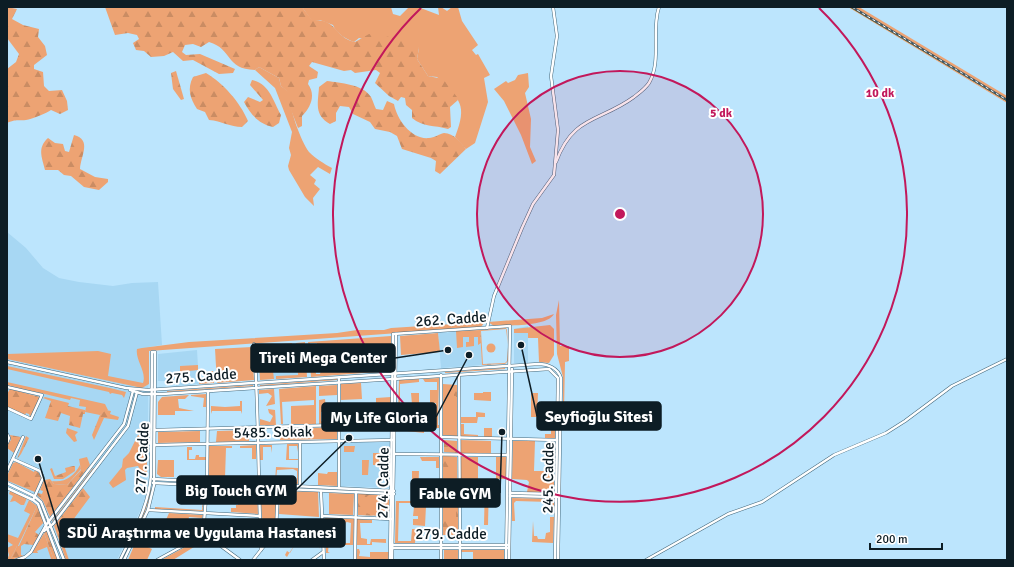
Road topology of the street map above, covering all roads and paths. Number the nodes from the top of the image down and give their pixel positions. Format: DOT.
graph roads {
  1 [pos="553,7"];
  2 [pos="659,7"];
  3 [pos="555,166"];
  4 [pos="487,328"];
  5 [pos="394,334"];
  6 [pos="254,344"];
  7 [pos="154,352"];
  8 [pos="1007,359"];
  9 [pos="7,362"];
  10 [pos="511,366"];
  11 [pos="548,367"];
  12 [pos="441,370"];
  13 [pos="511,370"];
  14 [pos="395,373"];
  15 [pos="459,374"];
  16 [pos="441,375"];
  17 [pos="339,378"];
  18 [pos="395,378"];
  19 [pos="339,382"];
  20 [pos="257,383"];
  21 [pos="7,387"];
  22 [pos="257,387"];
  23 [pos="126,388"];
  24 [pos="154,390"];
  25 [pos="133,391"];
  26 [pos="208,391"];
  27 [pos="137,392"];
  28 [pos="154,394"];
  29 [pos="7,408"];
  30 [pos="339,425"];
  31 [pos="122,426"];
  32 [pos="127,427"];
  33 [pos="258,427"];
  34 [pos="208,428"];
  35 [pos="155,430"];
  36 [pos="7,434"];
  37 [pos="23,437"];
  38 [pos="441,437"];
  39 [pos="459,438"];
  40 [pos="510,439"];
  41 [pos="392,440"];
  42 [pos="558,440"];
  43 [pos="339,441"];
  44 [pos="300,442"];
  45 [pos="7,443"];
  46 [pos="258,443"];
  47 [pos="208,444"];
  48 [pos="155,445"];
  49 [pos="393,454"];
  50 [pos="441,454"];
  51 [pos="459,455"];
  52 [pos="508,456"];
  53 [pos="13,459"];
  54 [pos="7,471"];
  55 [pos="152,479"];
  56 [pos="7,483"];
  57 [pos="152,483"];
  58 [pos="207,484"];
  59 [pos="258,486"];
  60 [pos="300,486"];
  61 [pos="7,488"];
  62 [pos="339,488"];
  63 [pos="278,489"];
  64 [pos="321,489"];
  65 [pos="356,492"];
  66 [pos="392,492"];
  67 [pos="509,495"];
  68 [pos="558,495"];
  69 [pos="35,496"];
  70 [pos="33,500"];
  71 [pos="148,510"];
  72 [pos="205,513"];
  73 [pos="259,516"];
  74 [pos="322,516"];
  75 [pos="355,517"];
  76 [pos="391,519"];
  77 [pos="50,520"];
  78 [pos="47,526"];
  79 [pos="52,526"];
  80 [pos="276,531"];
  81 [pos="203,535"];
  82 [pos="323,536"];
  83 [pos="391,546"];
  84 [pos="441,546"];
  85 [pos="460,546"];
  86 [pos="508,546"];
  87 [pos="261,550"];
  88 [pos="324,551"];
  89 [pos="17,560"];
  90 [pos="59,560"];
  91 [pos="64,560"];
  92 [pos="120,560"];
  93 [pos="124,560"];
  94 [pos="157,560"];
  95 [pos="240,560"];
  96 [pos="253,560"];
  97 [pos="312,560"];
  98 [pos="324,560"];
  99 [pos="354,560"];
  100 [pos="391,560"];
  101 [pos="441,560"];
  102 [pos="460,560"];
  103 [pos="508,560"];
  104 [pos="556,560"];
  105 [pos="646,560"];
  1 -- 3 [label="street"];
  2 -- 3 [label="street"];
  3 -- 4 [label="street"];
  4 -- 5 [label="street, 262. Cadde"];
  4 -- 10 [label="street, 262. Cadde"];
  5 -- 14 [label="street, 274. Cadde"];
  6 -- 20 [label="street"];
  7 -- 24 [label="street, 277. Cadde"];
  8 -- 105 [label="street"];
  9 -- 23 [label="street"];
  10 -- 11 [label="street, 275. Cadde"];
  10 -- 12 [label="street, 275. Cadde"];
  10 -- 13 [label="street"];
  11 -- 13 [label="street, 275. Cadde"];
  11 -- 42 [label="street, 245. Cadde"];
  12 -- 14 [label="street, 275. Cadde"];
  12 -- 16 [label="street"];
  13 -- 15 [label="street, 275. Cadde"];
  13 -- 40 [label="street"];
  14 -- 17 [label="street, 275. Cadde"];
  14 -- 18 [label="street, 274. Cadde"];
  15 -- 16 [label="street, 275. Cadde"];
  15 -- 39 [label="street"];
  16 -- 18 [label="street, 275. Cadde"];
  16 -- 38 [label="street"];
  17 -- 19 [label="street"];
  17 -- 20 [label="street, 275. Cadde"];
  18 -- 19 [label="street, 275. Cadde"];
  18 -- 41 [label="street, 274. Cadde"];
  18 -- 49 [label="street, 274. Cadde"];
  19 -- 22 [label="street, 275. Cadde"];
  19 -- 30 [label="street"];
  20 -- 22 [label="street"];
  20 -- 24 [label="street, 275. Cadde"];
  21 -- 29 [label="street"];
  22 -- 26 [label="street, 275. Cadde"];
  22 -- 33 [label="street"];
  23 -- 24 [label="street, 275. Cadde"];
  23 -- 25 [label="street, 275. Cadde"];
  24 -- 28 [label="street, 277. Cadde"];
  25 -- 27 [label="street, 275. Cadde"];
  25 -- 31 [label="street"];
  26 -- 28 [label="street, 275. Cadde"];
  26 -- 34 [label="street"];
  27 -- 28 [label="street, 275. Cadde"];
  27 -- 32 [label="street"];
  28 -- 35 [label="street, 277. Cadde"];
  28 -- 55 [label="street, 277. Cadde"];
  30 -- 33 [label="street"];
  30 -- 43 [label="street"];
  31 -- 32 [label="street"];
  31 -- 77 [label="street"];
  32 -- 79 [label="street"];
  33 -- 34 [label="street"];
  33 -- 46 [label="street"];
  34 -- 35 [label="street"];
  34 -- 47 [label="street"];
  35 -- 48 [label="street, 277. Cadde"];
  36 -- 45 [label="street"];
  37 -- 53 [label="street"];
  38 -- 39 [label="street"];
  38 -- 50 [label="street"];
  39 -- 40 [label="street"];
  39 -- 51 [label="street"];
  40 -- 42 [label="street"];
  40 -- 52 [label="street"];
  40 -- 67 [label="street"];
  41 -- 43 [label="street, 5485. Sokak"];
  41 -- 49 [label="street, 274. Cadde"];
  42 -- 68 [label="street, 245. Cadde"];
  43 -- 44 [label="street, 5485. Sokak"];
  43 -- 62 [label="street"];
  44 -- 46 [label="street, 5485. Sokak"];
  44 -- 60 [label="street"];
  46 -- 47 [label="street, 5485. Sokak"];
  46 -- 59 [label="street"];
  47 -- 48 [label="street, 5485. Sokak"];
  47 -- 58 [label="street"];
  48 -- 55 [label="street, 277. Cadde"];
  49 -- 50 [label="street"];
  49 -- 66 [label="street, 274. Cadde"];
  50 -- 51 [label="street"];
  50 -- 84 [label="street"];
  51 -- 52 [label="street"];
  51 -- 85 [label="street"];
  52 -- 67 [label="street"];
  53 -- 54 [label="street"];
  53 -- 69 [label="street"];
  55 -- 57 [label="street, 277. Cadde"];
  55 -- 58 [label="street"];
  56 -- 69 [label="street"];
  57 -- 58 [label="street"];
  57 -- 71 [label="street, 277. Cadde"];
  57 -- 92 [label="street, 277. Cadde"];
  58 -- 59 [label="street"];
  58 -- 72 [label="street"];
  59 -- 60 [label="street"];
  59 -- 63 [label="street"];
  59 -- 73 [label="street"];
  60 -- 64 [label="street"];
  61 -- 70 [label="street"];
  62 -- 64 [label="street"];
  62 -- 66 [label="street"];
  63 -- 64 [label="street"];
  63 -- 80 [label="street"];
  64 -- 65 [label="street"];
  64 -- 74 [label="street"];
  65 -- 66 [label="street"];
  65 -- 75 [label="street"];
  66 -- 76 [label="street"];
  66 -- 83 [label="street, 274. Cadde"];
  67 -- 68 [label="street"];
  67 -- 86 [label="street"];
  68 -- 104 [label="street, 245. Cadde"];
  69 -- 70 [label="street"];
  69 -- 77 [label="street"];
  70 -- 78 [label="street"];
  71 -- 72 [label="street"];
  71 -- 93 [label="street, 277. Cadde"];
  72 -- 73 [label="street"];
  72 -- 81 [label="street"];
  73 -- 87 [label="street"];
  74 -- 75 [label="street"];
  74 -- 82 [label="street"];
  75 -- 76 [label="street"];
  75 -- 99 [label="street"];
  76 -- 83 [label="street"];
  77 -- 78 [label="street"];
  77 -- 79 [label="street"];
  78 -- 79 [label="street"];
  78 -- 89 [label="street"];
  78 -- 90 [label="street"];
  79 -- 91 [label="street"];
  80 -- 82 [label="street"];
  80 -- 87 [label="street"];
  81 -- 94 [label="street"];
  81 -- 95 [label="street"];
  82 -- 88 [label="street"];
  83 -- 84 [label="street, 279. Cadde"];
  83 -- 100 [label="street, 274. Cadde"];
  84 -- 85 [label="street, 279. Cadde"];
  84 -- 101 [label="street"];
  85 -- 86 [label="street, 279. Cadde"];
  85 -- 102 [label="street"];
  86 -- 103 [label="street"];
  87 -- 96 [label="street"];
  88 -- 97 [label="street"];
  88 -- 98 [label="street"];
}
